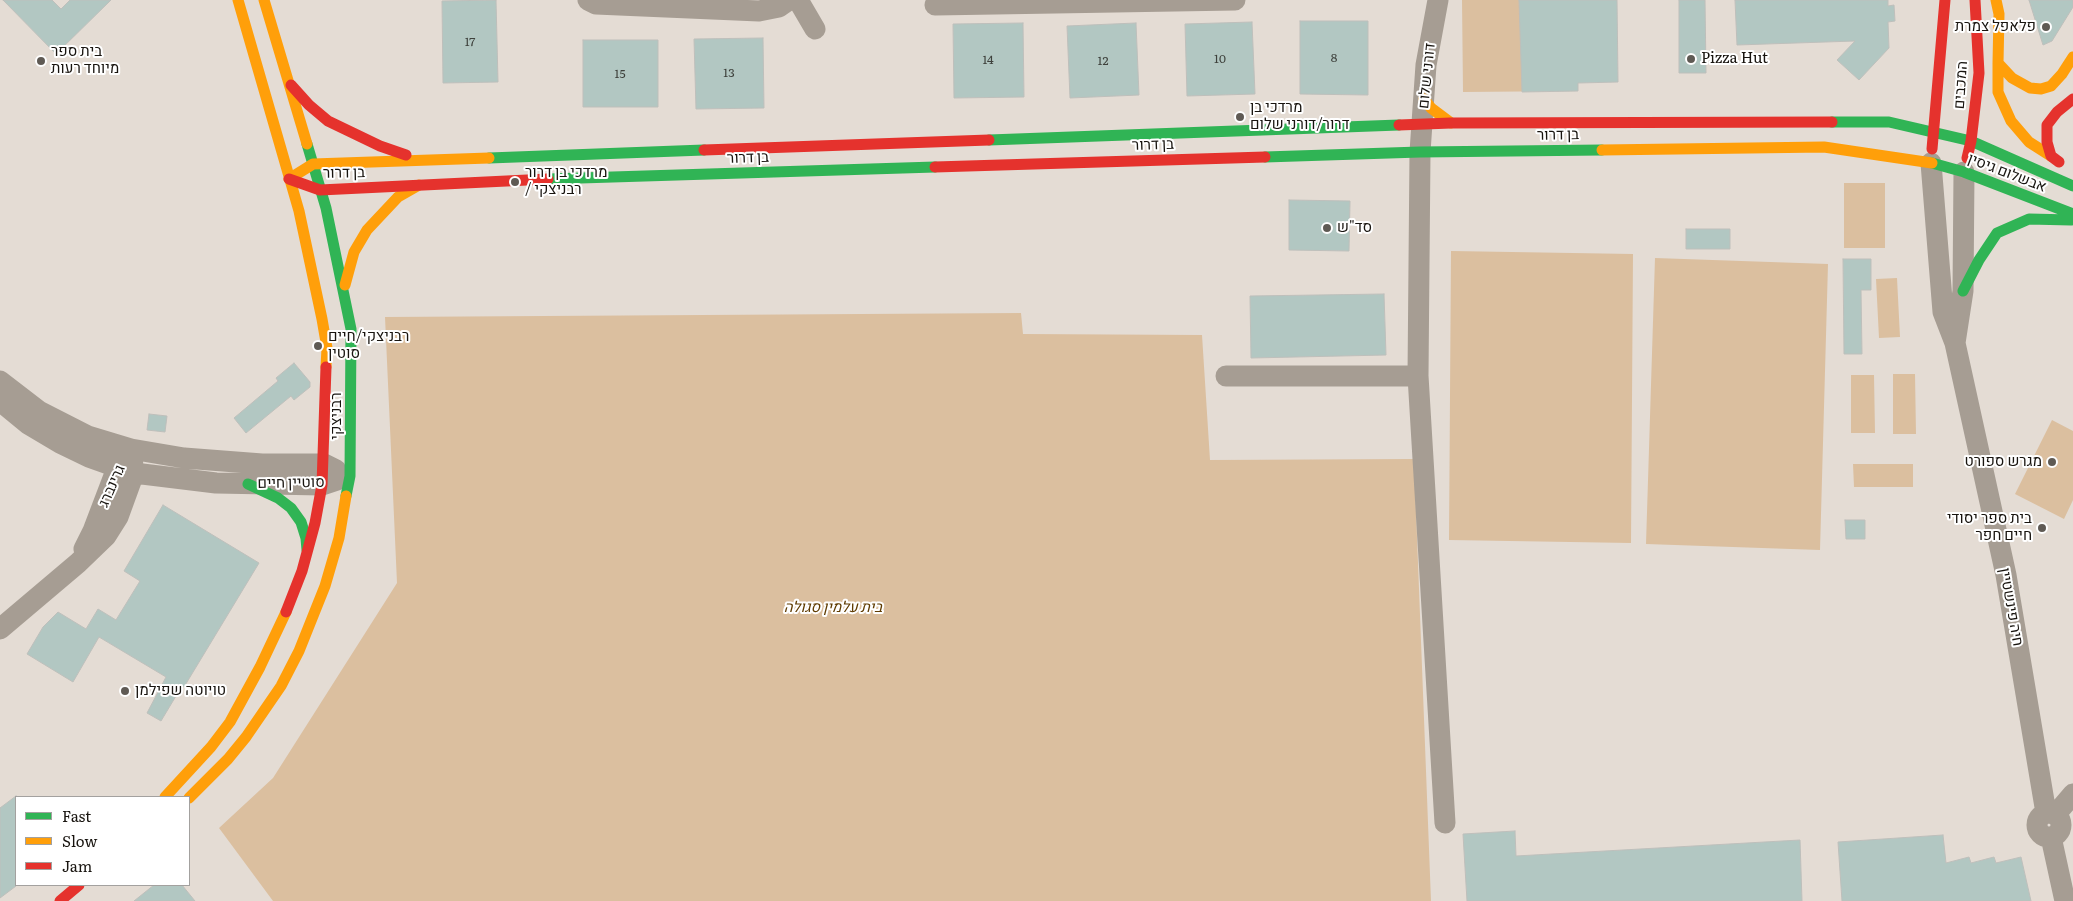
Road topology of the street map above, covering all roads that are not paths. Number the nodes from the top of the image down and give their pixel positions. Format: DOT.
graph roads {
  1 [pos="238,0"];
  2 [pos="264,0"];
  3 [pos="588,0"];
  4 [pos="789,0"];
  5 [pos="798,0"];
  6 [pos="1235,0"];
  7 [pos="1438,0"];
  8 [pos="1944,0"];
  9 [pos="1975,0"];
  10 [pos="1996,0"];
  11 [pos="935,4"];
  12 [pos="815,29"];
  13 [pos="1941,50"];
  14 [pos="2073,57"];
  15 [pos="1998,63"];
  16 [pos="288,82"];
  17 [pos="1424,99"];
  18 [pos="2073,99"];
  19 [pos="1924,100"];
  20 [pos="1904,116"];
  21 [pos="1889,122"];
  22 [pos="1451,123"];
  23 [pos="1422,125"];
  24 [pos="1935,132"];
  25 [pos="1971,141"];
  26 [pos="1420,152"];
  27 [pos="2051,156"];
  28 [pos="424,160"];
  29 [pos="1930,163"];
  30 [pos="313,164"];
  31 [pos="2066,166"];
  32 [pos="1964,172"];
  33 [pos="289,180"];
  34 [pos="418,185"];
  35 [pos="2073,186"];
  36 [pos="320,190"];
  37 [pos="2073,214"];
  38 [pos="2073,220"];
  39 [pos="343,291"];
  40 [pos="1963,291"];
  41 [pos="1955,343"];
  42 [pos="1226,376"];
  43 [pos="1418,376"];
  44 [pos="0,381"];
  45 [pos="0,402"];
  46 [pos="131,450"];
  47 [pos="125,470"];
  48 [pos="323,475"];
  49 [pos="350,476"];
  50 [pos="248,484"];
  51 [pos="307,554"];
  52 [pos="0,629"];
  53 [pos="2073,794"];
  54 [pos="166,796"];
  55 [pos="190,797"];
  56 [pos="2051,814"];
  57 [pos="1445,823"];
  58 [pos="79,886"];
  59 [pos="60,901"];
  60 [pos="2065,901"];
  1 -- 33 [label="street, רבניצקי"];
  2 -- 16 [label="street, רבניצקי"];
  3 -- 4 [label="street"];
  5 -- 12 [label="street"];
  6 -- 11 [label="street"];
  7 -- 17 [label="street, דורני שלום"];
  8 -- 13 [label="street, המכבים"];
  9 -- 25 [label="street, המכבים"];
  10 -- 15 [label="street"];
  13 -- 19 [label="street"];
  13 -- 24 [label="street, המכבים"];
  14 -- 15 [label="street"];
  15 -- 27 [label="street"];
  16 -- 28 [label="street"];
  16 -- 30 [label="street, רבניצקי"];
  17 -- 22 [label="street"];
  17 -- 23 [label="street, דורני שלום"];
  18 -- 27 [label="street"];
  20 -- 21 [label="street"];
  21 -- 22 [label="street, בן דרור"];
  21 -- 24 [label="street, בן דרור"];
  22 -- 23 [label="street, בן דרור"];
  23 -- 26 [label="street, דורני שלום"];
  23 -- 28 [label="street, בן דרור"];
  24 -- 25 [label="street, אבשלום גיסין"];
  24 -- 29 [label="street, המכבים"];
  25 -- 32 [label="street, המכבים"];
  25 -- 35 [label="street, אבשלום גיסין"];
  26 -- 29 [label="street, בן דרור"];
  26 -- 34 [label="street, בן דרור"];
  26 -- 43 [label="street, דורני שלום"];
  27 -- 31 [label="street"];
  28 -- 30 [label="street, בן דרור"];
  29 -- 32 [label="street, אבשלום גיסין"];
  29 -- 41 [label="street, חיה פינשטיין"];
  30 -- 33 [label="street, בן דרור"];
  30 -- 36 [label="street, רבניצקי"];
  32 -- 37 [label="street, אבשלום גיסין"];
  32 -- 40 [label="street, חיה פינשטיין"];
  33 -- 36 [label="street, בן דרור"];
  33 -- 48 [label="street, רבניצקי"];
  34 -- 36 [label="street, בן דרור"];
  34 -- 39 [label="street"];
  36 -- 39 [label="street, רבניצקי"];
  38 -- 40 [label="street"];
  39 -- 49 [label="street, רבניצקי"];
  40 -- 41 [label="street, חיה פינשטיין"];
  41 -- 56 [label="street, חיה פינשטיין"];
  42 -- 43 [label="street"];
  43 -- 57 [label="street, דורני שלום"];
  44 -- 46 [label="street, סוטיין חיים"];
  45 -- 47 [label="street, סוטיין חיים"];
  46 -- 47 [label="street, גרינברג"];
  46 -- 48 [label="street, סוטיין חיים"];
  47 -- 50 [label="street, סוטיין חיים"];
  47 -- 52 [label="street, גרינברג"];
  48 -- 49 [label="street, סוטיין חיים"];
  48 -- 50 [label="street, סוטיין חיים"];
  48 -- 51 [label="street, רבניצקי"];
  49 -- 55 [label="street, רבניצקי"];
  50 -- 51 [label="street"];
  51 -- 54 [label="street, רבניצקי"];
  53 -- 56 [label="street"];
  56 -- 60 [label="street, חיה פינשטיין"];
  58 -- 59 [label="street"];
}
